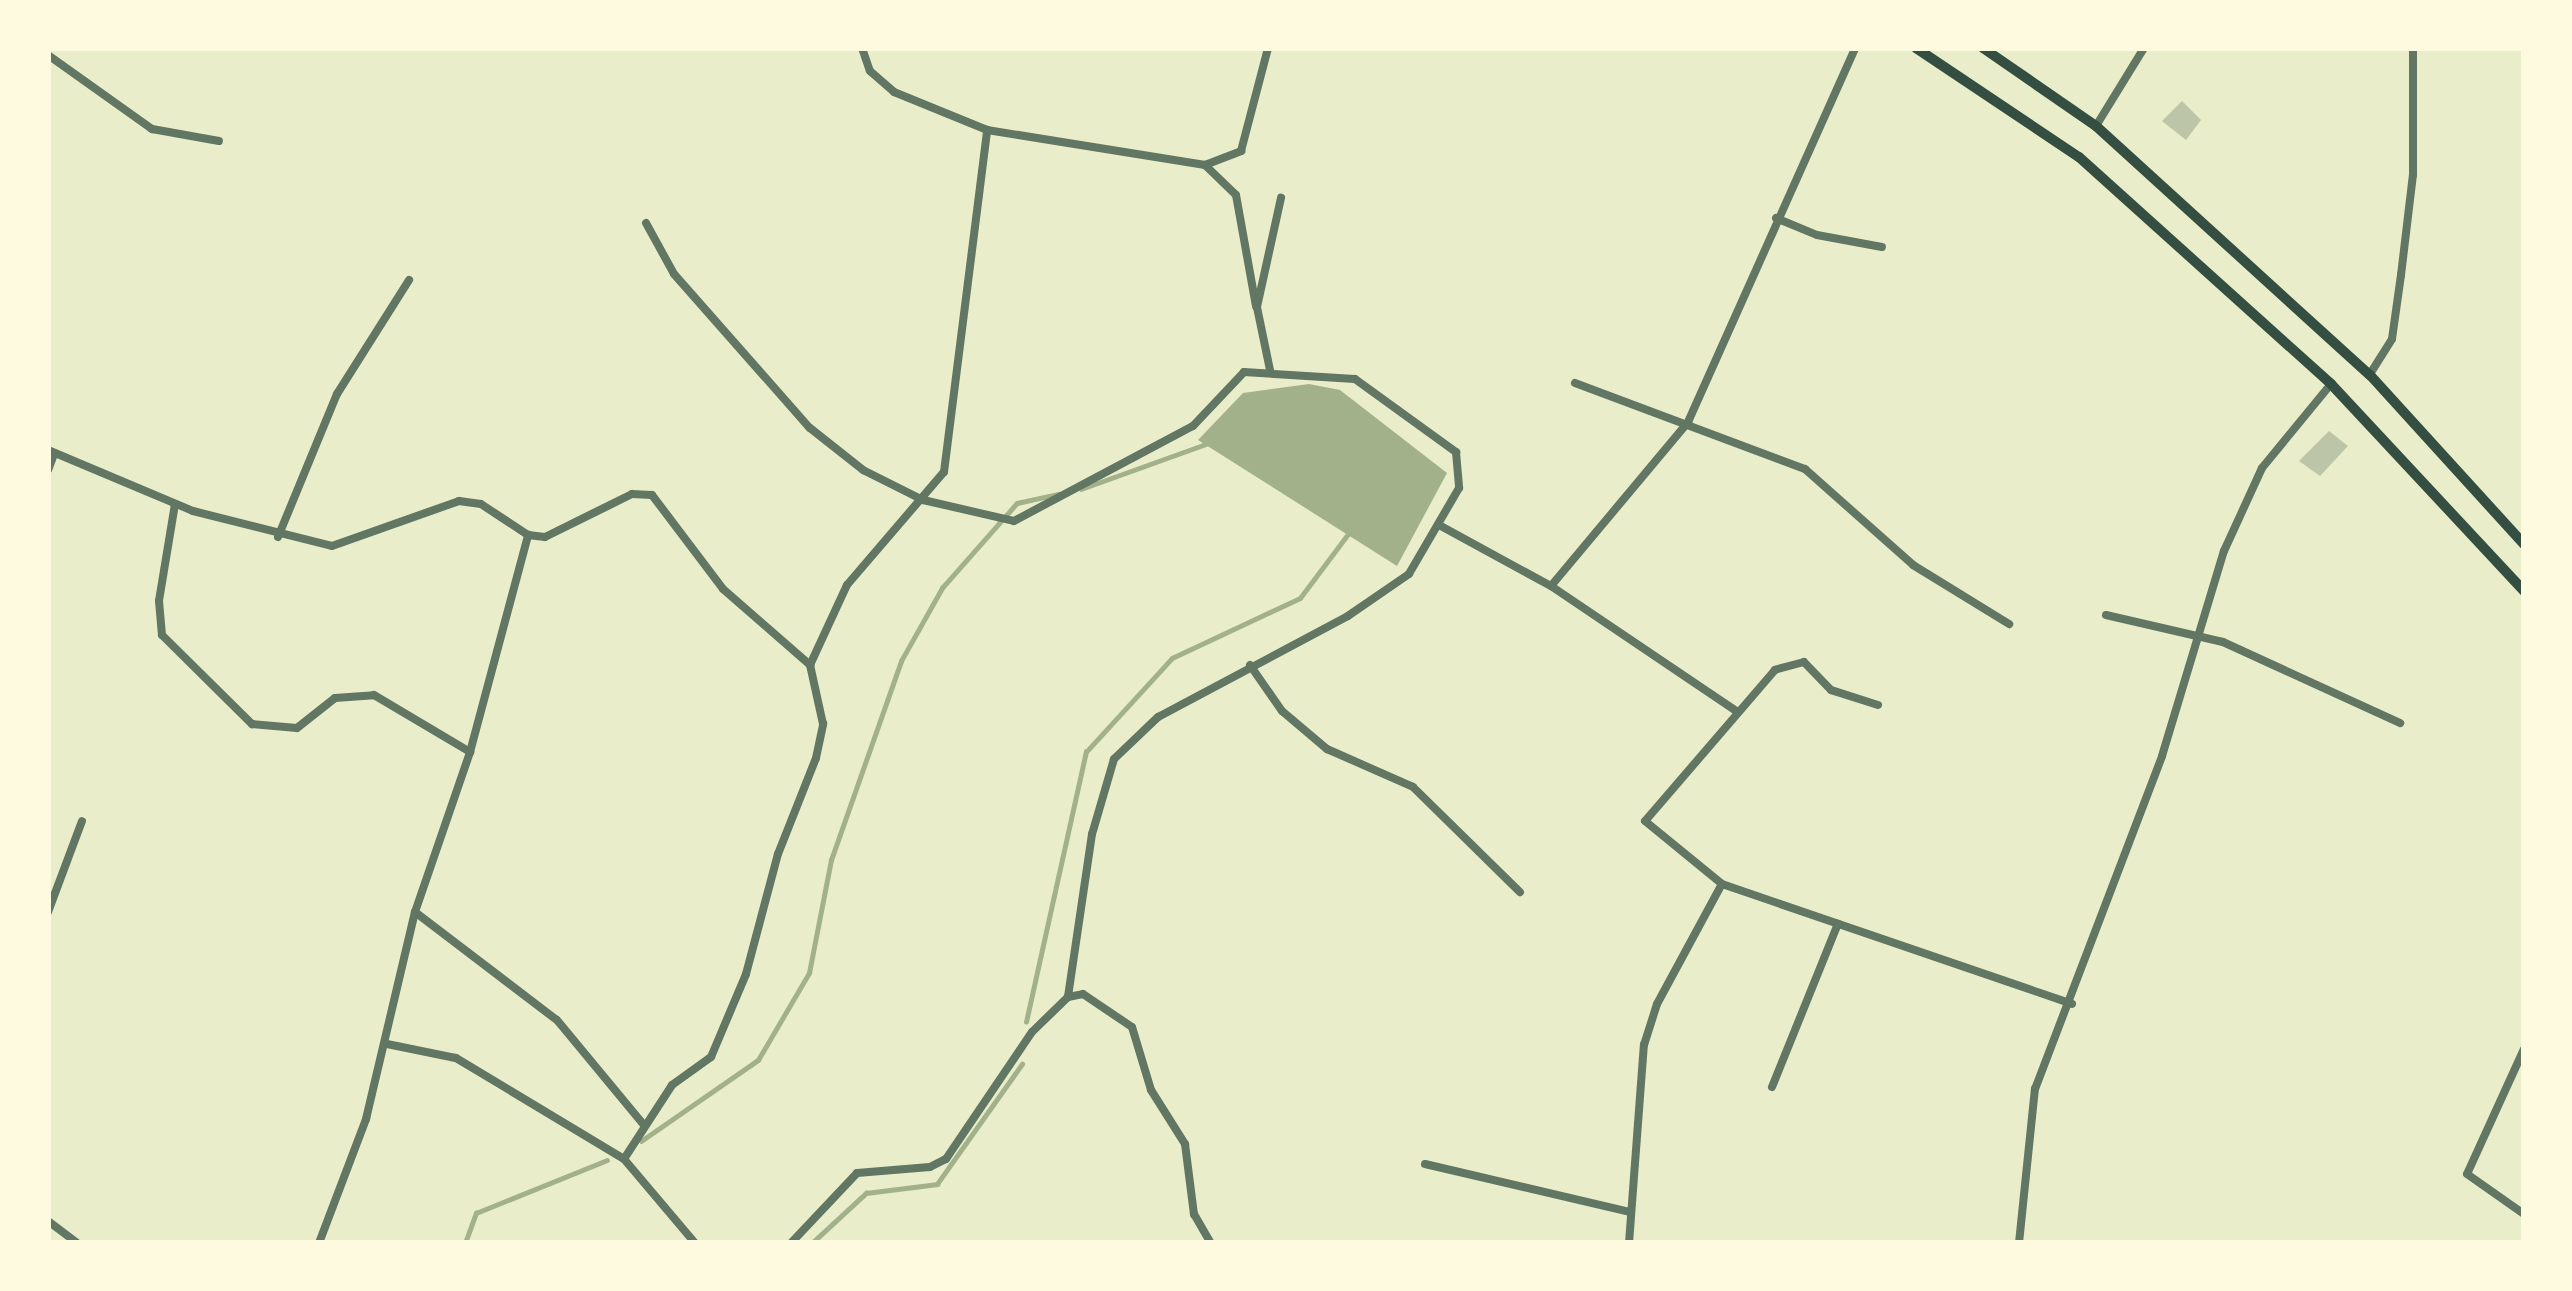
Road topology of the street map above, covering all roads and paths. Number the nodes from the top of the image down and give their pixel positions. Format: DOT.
graph roads {
  1 [pos="862,48"];
  2 [pos="1268,48"];
  3 [pos="1856,48"];
  4 [pos="1916,48"];
  5 [pos="1983,48"];
  6 [pos="2144,48"];
  7 [pos="2413,48"];
  8 [pos="48,55"];
  9 [pos="2096,126"];
  10 [pos="987,130"];
  11 [pos="219,141"];
  12 [pos="1204,165"];
  13 [pos="1281,198"];
  14 [pos="1776,218"];
  15 [pos="646,224"];
  16 [pos="1882,247"];
  17 [pos="409,280"];
  18 [pos="1257,308"];
  19 [pos="1270,370"];
  20 [pos="2370,375"];
  21 [pos="1575,383"];
  22 [pos="2331,384"];
  23 [pos="1688,422"];
  24 [pos="51,452"];
  25 [pos="48,470"];
  26 [pos="923,500"];
  27 [pos="176,504"];
  28 [pos="1438,525"];
  29 [pos="527,535"];
  30 [pos="278,537"];
  31 [pos="2524,544"];
  32 [pos="1551,586"];
  33 [pos="2524,591"];
  34 [pos="2106,615"];
  35 [pos="2009,624"];
  36 [pos="2203,637"];
  37 [pos="1250,664"];
  38 [pos="810,665"];
  39 [pos="1878,705"];
  40 [pos="1738,712"];
  41 [pos="2400,723"];
  42 [pos="470,752"];
  43 [pos="82,821"];
  44 [pos="1722,884"];
  45 [pos="1520,892"];
  46 [pos="48,912"];
  47 [pos="415,912"];
  48 [pos="1838,924"];
  49 [pos="1068,997"];
  50 [pos="2072,1004"];
  51 [pos="386,1044"];
  52 [pos="2524,1049"];
  53 [pos="1772,1087"];
  54 [pos="644,1125"];
  55 [pos="624,1159"];
  56 [pos="1425,1164"];
  57 [pos="1629,1212"];
  58 [pos="2524,1214"];
  59 [pos="48,1221"];
  60 [pos="77,1243"];
  61 [pos="319,1243"];
  62 [pos="695,1243"];
  63 [pos="791,1243"];
  64 [pos="1211,1243"];
  65 [pos="1629,1243"];
  66 [pos="2019,1243"];
  1 -- 10 [label="street"];
  2 -- 12 [label="street"];
  3 -- 14 [label="street"];
  4 -- 22 [label="main road"];
  5 -- 9 [label="main road"];
  6 -- 9 [label="street"];
  7 -- 20 [label="street"];
  8 -- 11 [label="street"];
  9 -- 20 [label="main road"];
  10 -- 12 [label="street"];
  10 -- 26 [label="street"];
  12 -- 18 [label="street"];
  13 -- 18 [label="street"];
  14 -- 16 [label="street"];
  14 -- 23 [label="street"];
  15 -- 26 [label="street"];
  17 -- 30 [label="street"];
  18 -- 19 [label="street"];
  19 -- 26 [label="street"];
  19 -- 28 [label="street"];
  20 -- 31 [label="main road"];
  21 -- 23 [label="street"];
  22 -- 33 [label="main road"];
  22 -- 36 [label="street"];
  23 -- 32 [label="street"];
  23 -- 35 [label="street"];
  24 -- 25 [label="street"];
  24 -- 27 [label="street"];
  26 -- 38 [label="street"];
  27 -- 30 [label="street"];
  27 -- 42 [label="street"];
  28 -- 32 [label="street"];
  28 -- 37 [label="street"];
  29 -- 30 [label="street"];
  29 -- 38 [label="street"];
  29 -- 42 [label="street"];
  32 -- 40 [label="street"];
  34 -- 36 [label="street"];
  36 -- 41 [label="street"];
  36 -- 50 [label="street"];
  37 -- 45 [label="street"];
  37 -- 49 [label="street"];
  38 -- 54 [label="street"];
  39 -- 40 [label="street"];
  40 -- 44 [label="street"];
  42 -- 47 [label="street"];
  43 -- 46 [label="street"];
  44 -- 48 [label="street"];
  44 -- 57 [label="street"];
  47 -- 51 [label="street"];
  47 -- 54 [label="street"];
  48 -- 50 [label="street"];
  48 -- 53 [label="street"];
  49 -- 63 [label="street"];
  49 -- 64 [label="street"];
  50 -- 66 [label="street"];
  51 -- 55 [label="street"];
  51 -- 61 [label="street"];
  52 -- 58 [label="street"];
  54 -- 55 [label="street"];
  55 -- 62 [label="street"];
  56 -- 57 [label="street"];
  57 -- 65 [label="street"];
  59 -- 60 [label="street"];
}
